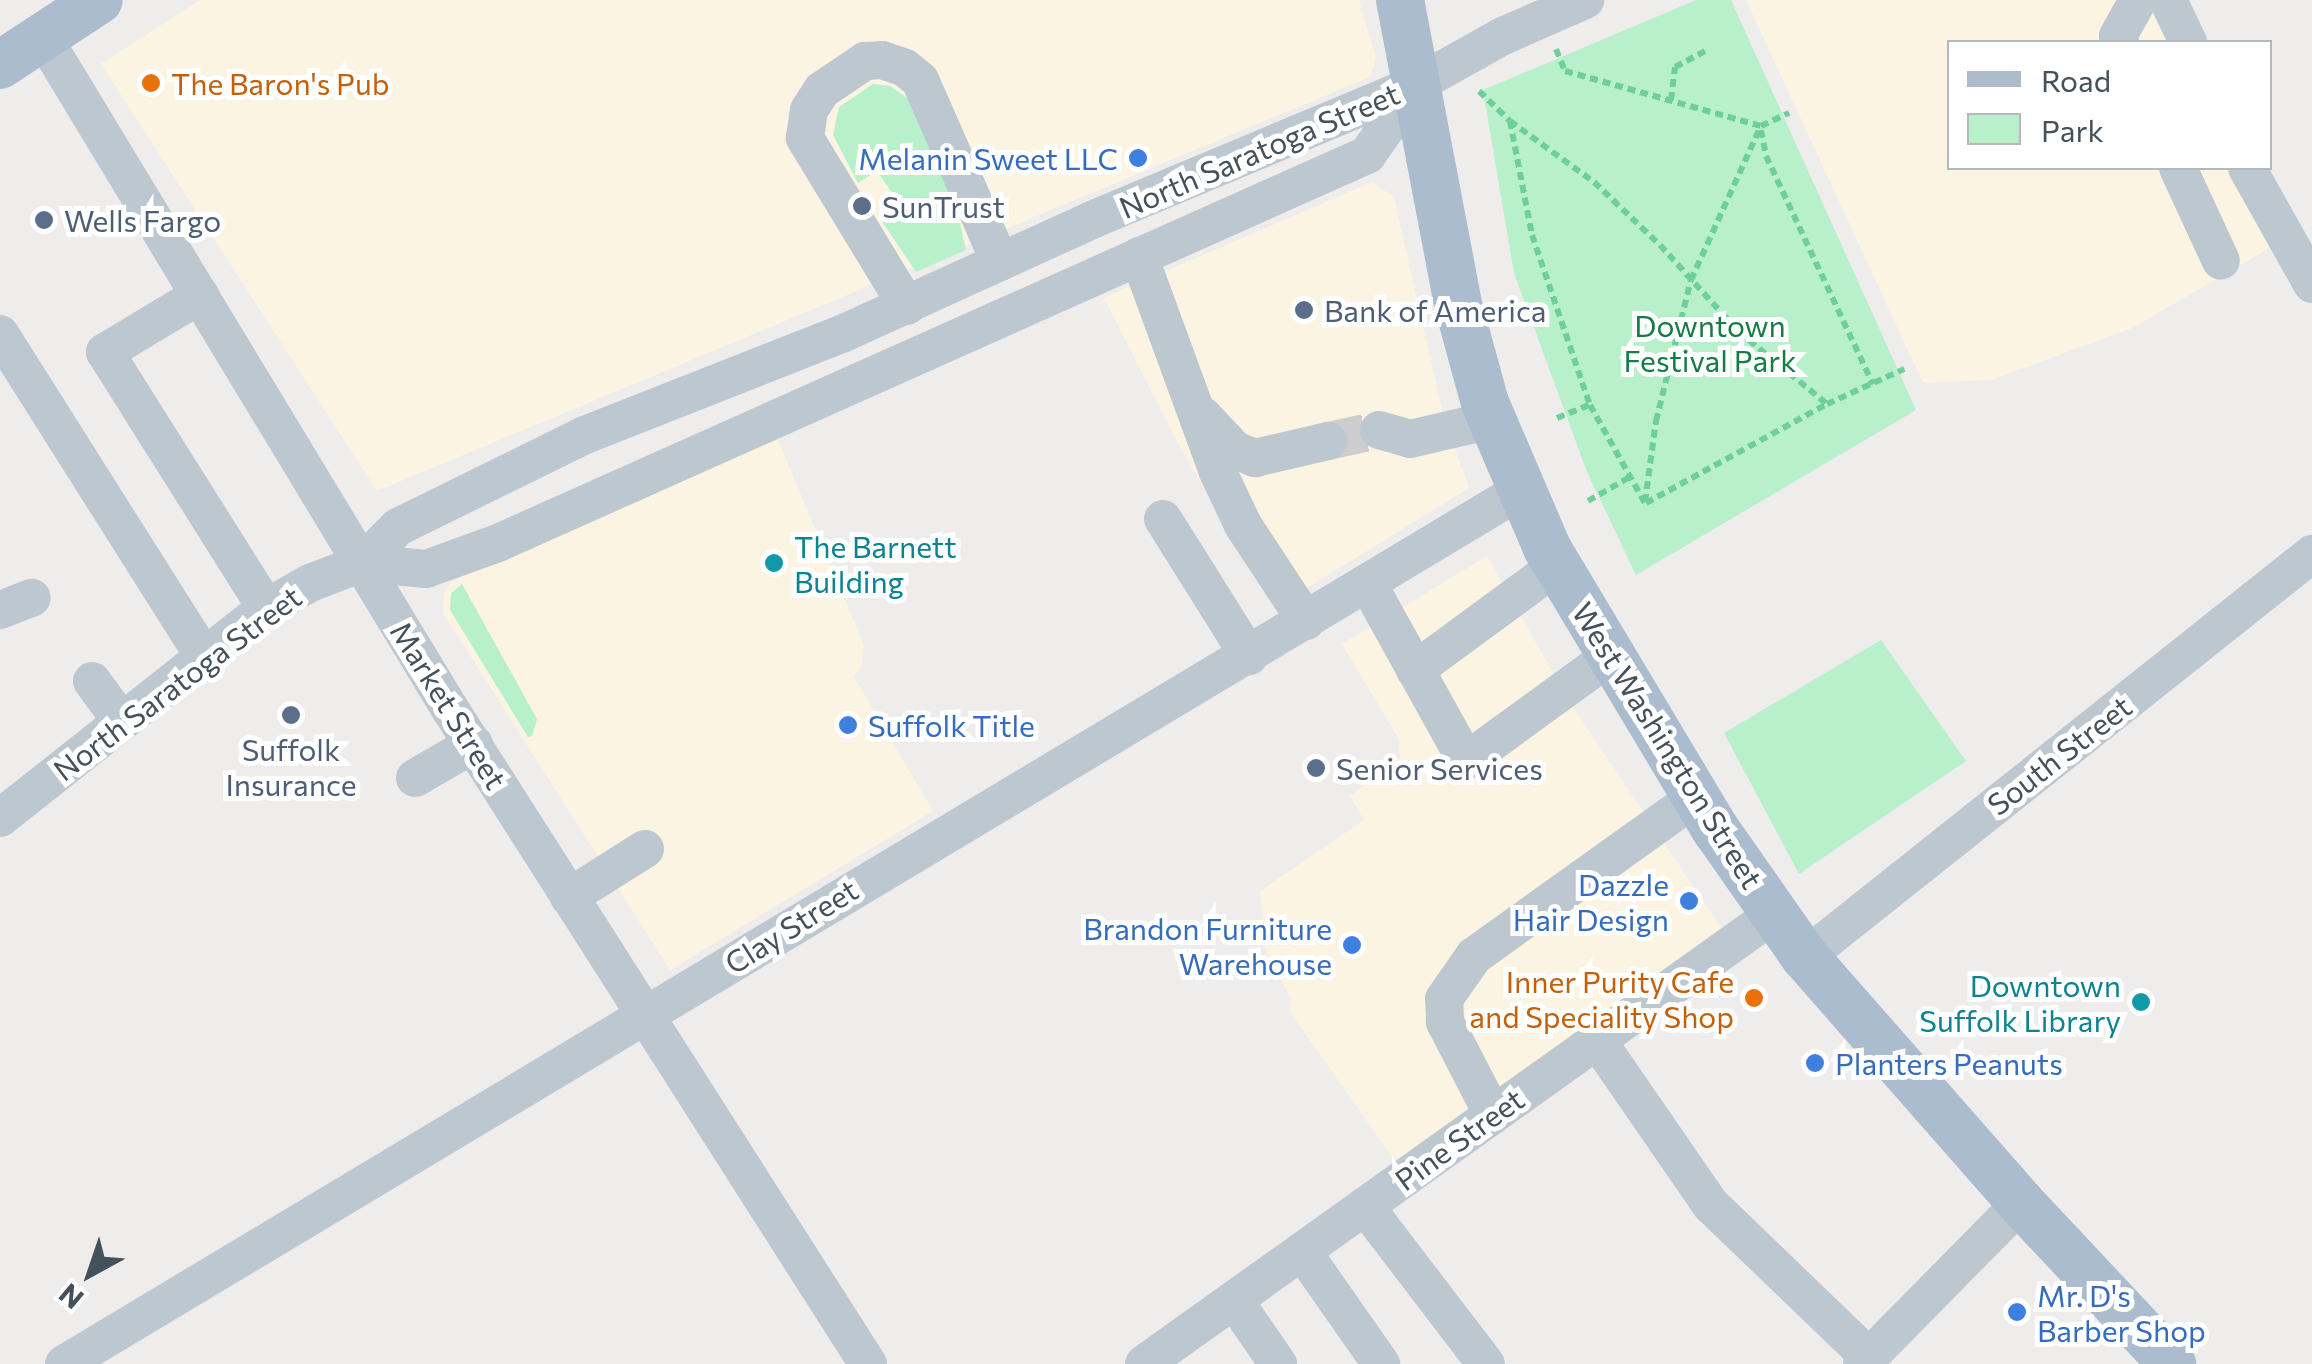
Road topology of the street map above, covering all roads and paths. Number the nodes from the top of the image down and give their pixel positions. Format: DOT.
graph roads {
  1 [pos="99,0"];
  2 [pos="1400,0"];
  3 [pos="1585,0"];
  4 [pos="2138,0"];
  5 [pos="2168,0"];
  6 [pos="43,37"];
  7 [pos="2119,40"];
  8 [pos="2187,40"];
  9 [pos="1556,48"];
  10 [pos="1705,51"];
  11 [pos="0,65"];
  12 [pos="1417,84"];
  13 [pos="1476,88"];
  14 [pos="1671,100"];
  15 [pos="1789,113"];
  16 [pos="1510,120"];
  17 [pos="1760,126"];
  18 [pos="2179,170"];
  19 [pos="2247,170"];
  20 [pos="1138,256"];
  21 [pos="2222,260"];
  22 [pos="1000,262"];
  23 [pos="1691,280"];
  24 [pos="2312,284"];
  25 [pos="200,295"];
  26 [pos="907,306"];
  27 [pos="0,334"];
  28 [pos="1904,369"];
  29 [pos="1873,384"];
  30 [pos="1827,404"];
  31 [pos="1590,405"];
  32 [pos="1194,408"];
  33 [pos="1556,418"];
  34 [pos="1492,420"];
  35 [pos="1379,430"];
  36 [pos="1328,442"];
  37 [pos="1630,477"];
  38 [pos="1520,491"];
  39 [pos="1588,501"];
  40 [pos="1645,503"];
  41 [pos="1163,519"];
  42 [pos="2312,554"];
  43 [pos="362,563"];
  44 [pos="1558,565"];
  45 [pos="1368,584"];
  46 [pos="266,608"];
  47 [pos="1306,621"];
  48 [pos="1612,655"];
  49 [pos="1249,656"];
  50 [pos="204,657"];
  51 [pos="1415,670"];
  52 [pos="92,681"];
  53 [pos="122,722"];
  54 [pos="474,744"];
  55 [pos="415,778"];
  56 [pos="1696,797"];
  57 [pos="0,818"];
  58 [pos="645,848"];
  59 [pos="570,897"];
  60 [pos="1774,914"];
  61 [pos="1805,957"];
  62 [pos="644,1014"];
  63 [pos="1598,1040"];
  64 [pos="1493,1115"];
  65 [pos="2021,1203"];
  66 [pos="1365,1206"];
  67 [pos="1302,1251"];
  68 [pos="1234,1300"];
  69 [pos="1866,1361"];
  70 [pos="64,1364"];
  71 [pos="868,1364"];
  72 [pos="1144,1364"];
  73 [pos="1278,1364"];
  74 [pos="1382,1364"];
  75 [pos="1486,1364"];
  76 [pos="2172,1364"];
  1 -- 6 [label="main road"];
  2 -- 12 [label="main road, West Washington Street"];
  3 -- 12 [label="street"];
  4 -- 7 [label="street"];
  5 -- 8 [label="street"];
  6 -- 11 [label="main road"];
  6 -- 25 [label="street, Market Street"];
  9 -- 14 [label="path"];
  10 -- 14 [label="path"];
  12 -- 20 [label="street, North Saratoga Street"];
  12 -- 22 [label="street, North Saratoga Street"];
  12 -- 34 [label="main road, West Washington Street"];
  13 -- 16 [label="path"];
  14 -- 17 [label="path"];
  15 -- 17 [label="path"];
  16 -- 23 [label="path"];
  16 -- 31 [label="path"];
  17 -- 23 [label="path"];
  17 -- 29 [label="path"];
  18 -- 21 [label="street"];
  19 -- 24 [label="street"];
  20 -- 32 [label="street"];
  20 -- 43 [label="street, North Saratoga Street"];
  22 -- 26 [label="street, North Saratoga Street"];
  22 -- 26 [label="street"];
  23 -- 30 [label="path"];
  23 -- 40 [label="path"];
  25 -- 43 [label="street, Market Street"];
  25 -- 46 [label="street"];
  26 -- 43 [label="street, North Saratoga Street"];
  27 -- 50 [label="street"];
  28 -- 29 [label="path"];
  29 -- 30 [label="path"];
  30 -- 40 [label="path"];
  31 -- 33 [label="path"];
  31 -- 37 [label="path"];
  32 -- 36 [label="street"];
  32 -- 47 [label="street"];
  34 -- 35 [label="street"];
  34 -- 38 [label="main road, West Washington Street"];
  37 -- 39 [label="path"];
  37 -- 40 [label="path"];
  38 -- 44 [label="main road, West Washington Street"];
  38 -- 45 [label="street, Clay Street"];
  41 -- 49 [label="street"];
  42 -- 61 [label="street, South Street"];
  43 -- 46 [label="street, North Saratoga Street"];
  43 -- 54 [label="street, Market Street"];
  44 -- 48 [label="main road, West Washington Street"];
  44 -- 51 [label="street"];
  45 -- 47 [label="street, Clay Street"];
  45 -- 51 [label="street"];
  46 -- 50 [label="street, North Saratoga Street"];
  47 -- 49 [label="street, Clay Street"];
  48 -- 51 [label="street"];
  48 -- 56 [label="main road, West Washington Street"];
  49 -- 62 [label="street, Clay Street"];
  50 -- 53 [label="street, North Saratoga Street"];
  52 -- 53 [label="street"];
  53 -- 57 [label="street, North Saratoga Street"];
  54 -- 55 [label="street"];
  54 -- 59 [label="street, Market Street"];
  56 -- 60 [label="main road, West Washington Street"];
  56 -- 64 [label="street"];
  58 -- 59 [label="street"];
  59 -- 62 [label="street, Market Street"];
  60 -- 61 [label="main road, West Washington Street"];
  60 -- 63 [label="street, Pine Street"];
  61 -- 65 [label="main road, West Washington Street"];
  62 -- 70 [label="street, Clay Street"];
  62 -- 71 [label="street, Market Street"];
  63 -- 64 [label="street, Pine Street"];
  63 -- 69 [label="street"];
  64 -- 66 [label="street, Pine Street"];
  65 -- 69 [label="street"];
  65 -- 76 [label="main road, West Washington Street"];
  66 -- 67 [label="street, Pine Street"];
  66 -- 75 [label="street"];
  67 -- 68 [label="street, Pine Street"];
  67 -- 74 [label="street"];
  68 -- 72 [label="street, Pine Street"];
  68 -- 73 [label="street"];
}
